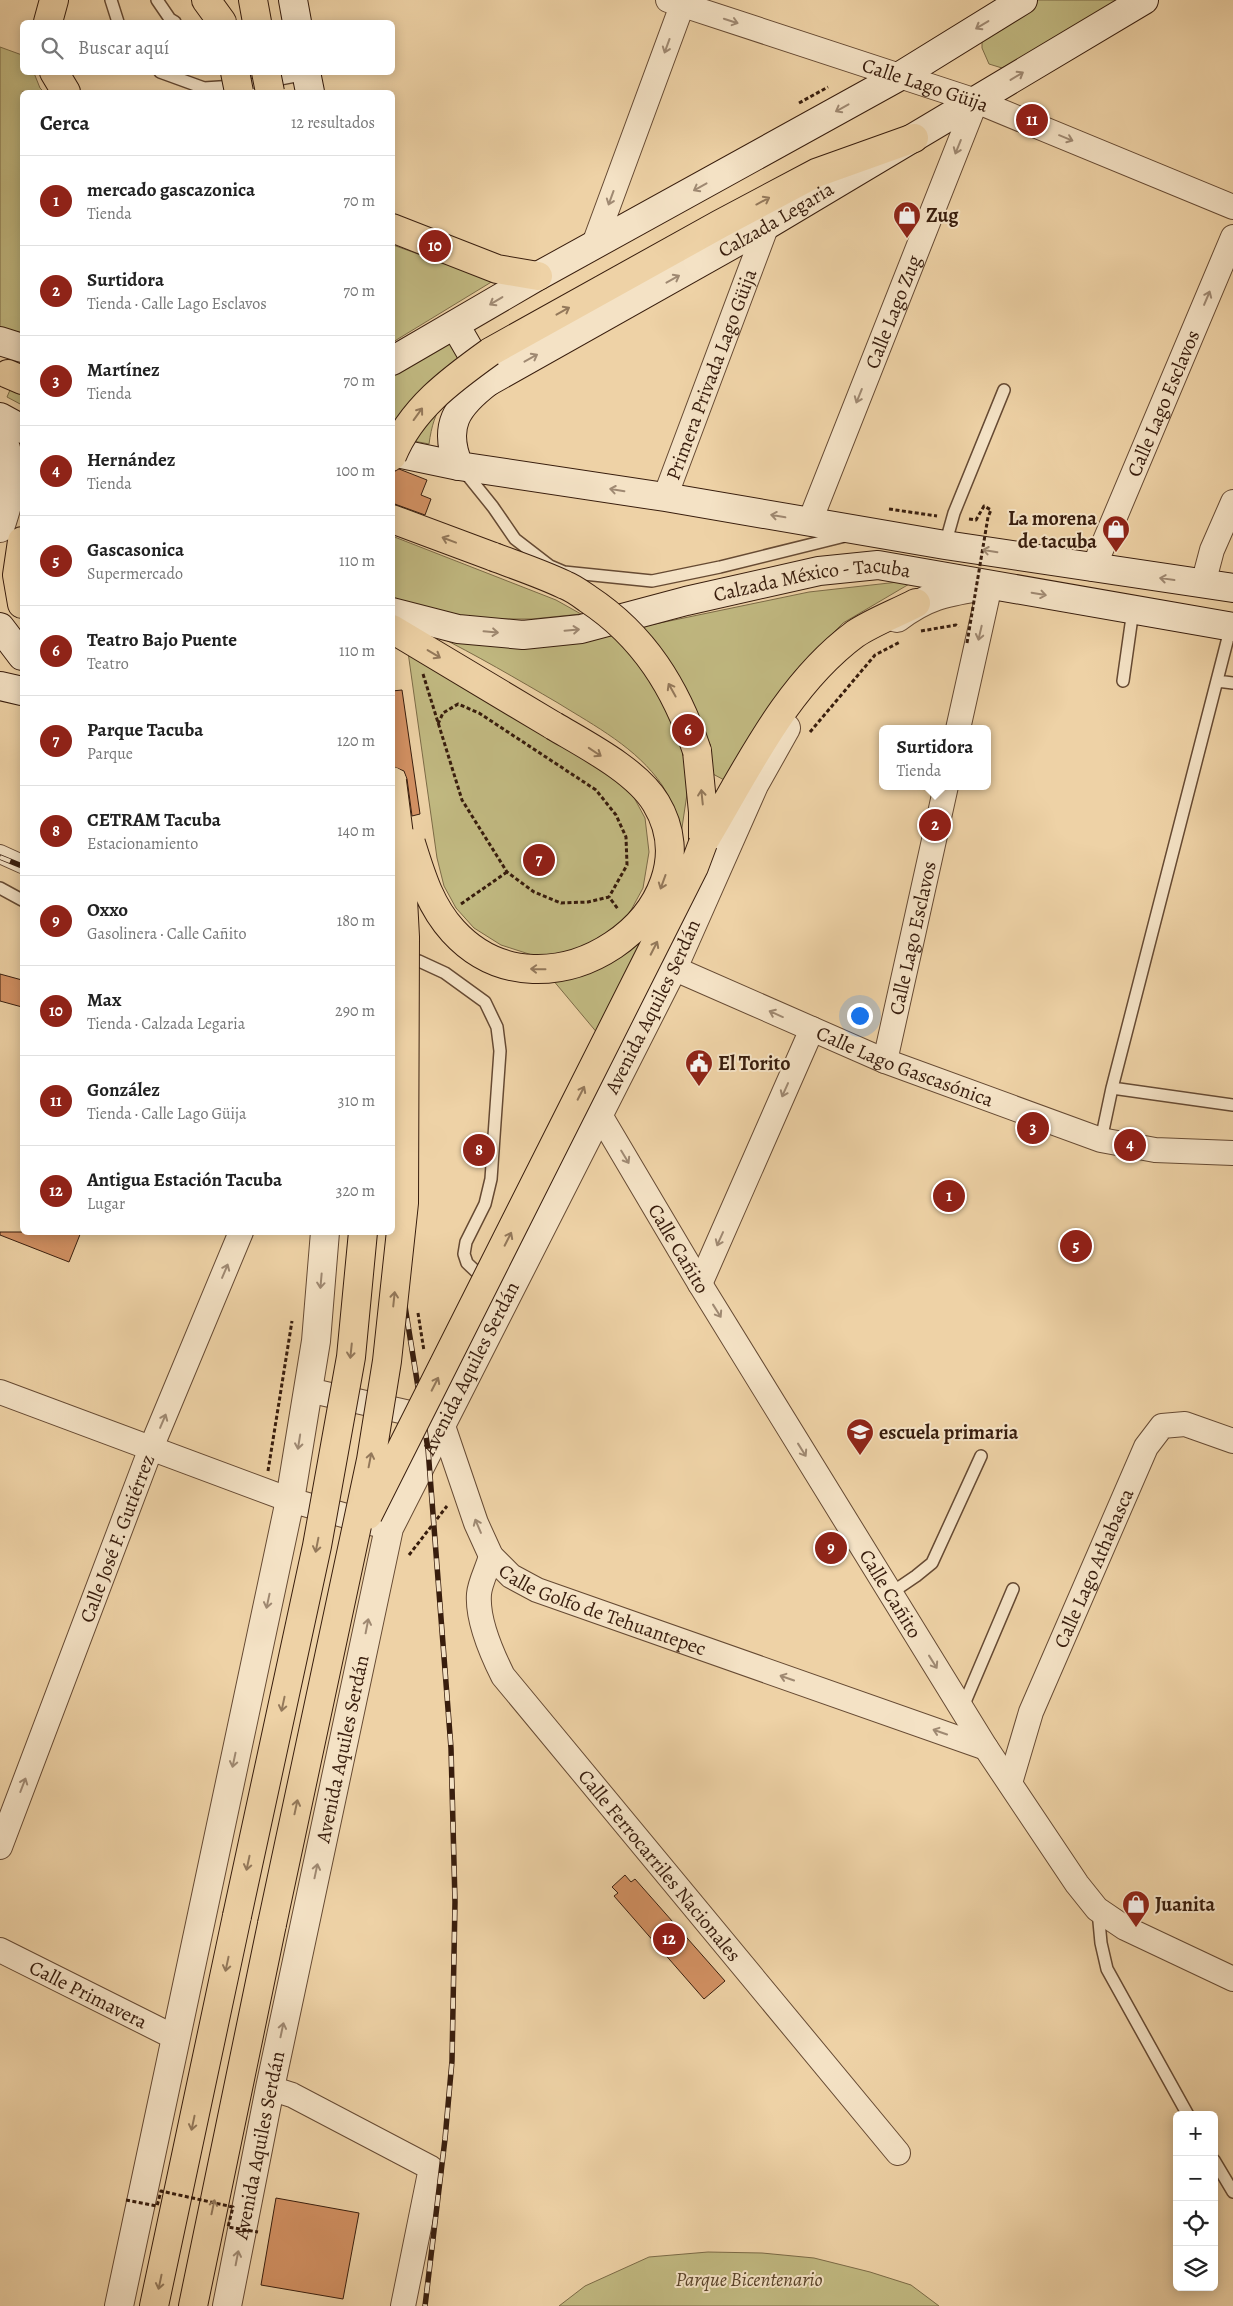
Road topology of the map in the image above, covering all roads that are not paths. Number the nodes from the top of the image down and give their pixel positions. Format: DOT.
graph roads {
  1 [pos="54,0"];
  2 [pos="112,0"];
  3 [pos="158,0"];
  4 [pos="206,0"];
  5 [pos="223,0"];
  6 [pos="253,0"];
  7 [pos="293,0"];
  8 [pos="1024,0"];
  9 [pos="1144,0"];
  10 [pos="678,2"];
  11 [pos="49,20"];
  12 [pos="117,20"];
  13 [pos="172,20"];
  14 [pos="221,20"];
  15 [pos="227,20"];
  16 [pos="257,20"];
  17 [pos="297,20"];
  18 [pos="56,75"];
  19 [pos="168,75"];
  20 [pos="235,75"];
  21 [pos="267,75"];
  22 [pos="900,76"];
  23 [pos="307,80"];
  24 [pos="65,90"];
  25 [pos="238,90"];
  26 [pos="270,90"];
  27 [pos="976,102"];
  28 [pos="914,138"];
  29 [pos="1233,207"];
  30 [pos="767,225"];
  31 [pos="395,229"];
  32 [pos="1233,237"];
  33 [pos="593,247"];
  34 [pos="538,276"];
  35 [pos="455,325"];
  36 [pos="0,342"];
  37 [pos="20,347"];
  38 [pos="395,359"];
  39 [pos="488,382"];
  40 [pos="1004,390"];
  41 [pos="0,417"];
  42 [pos="20,428"];
  43 [pos="0,431"];
  44 [pos="395,451"];
  45 [pos="395,453"];
  46 [pos="459,466"];
  47 [pos="665,497"];
  48 [pos="1233,502"];
  49 [pos="395,520"];
  50 [pos="810,521"];
  51 [pos="0,528"];
  52 [pos="864,532"];
  53 [pos="944,545"];
  54 [pos="20,550"];
  55 [pos="1094,569"];
  56 [pos="1203,584"];
  57 [pos="990,585"];
  58 [pos="1233,588"];
  59 [pos="20,595"];
  60 [pos="916,603"];
  61 [pos="1133,610"];
  62 [pos="395,613"];
  63 [pos="0,627"];
  64 [pos="1232,627"];
  65 [pos="402,634"];
  66 [pos="20,653"];
  67 [pos="1123,681"];
  68 [pos="1217,681"];
  69 [pos="1233,683"];
  70 [pos="0,686"];
  71 [pos="20,691"];
  72 [pos="959,725"];
  73 [pos="395,790"];
  74 [pos="945,790"];
  75 [pos="395,804"];
  76 [pos="703,843"];
  77 [pos="0,854"];
  78 [pos="20,863"];
  79 [pos="0,888"];
  80 [pos="20,899"];
  81 [pos="395,955"];
  82 [pos="673,968"];
  83 [pos="812,1029"];
  84 [pos="885,1061"];
  85 [pos="1112,1088"];
  86 [pos="1233,1104"];
  87 [pos="600,1115"];
  88 [pos="1101,1140"];
  89 [pos="1233,1153"];
  90 [pos="240,1235"];
  91 [pos="325,1235"];
  92 [pos="363,1235"];
  93 [pos="700,1284"];
  94 [pos="500,1291"];
  95 [pos="308,1390"];
  96 [pos="0,1392"];
  97 [pos="442,1423"];
  98 [pos="1233,1441"];
  99 [pos="151,1448"];
  100 [pos="981,1456"];
  101 [pos="290,1500"];
  102 [pos="389,1528"];
  103 [pos="350,1552"];
  104 [pos="491,1556"];
  105 [pos="1013,1588"];
  106 [pos="891,1593"];
  107 [pos="962,1709"];
  108 [pos="986,1748"];
  109 [pos="1010,1783"];
  110 [pos="0,1847"];
  111 [pos="1098,1910"];
  112 [pos="0,1950"];
  113 [pos="1233,1979"];
  114 [pos="176,2038"];
  115 [pos="270,2088"];
  116 [pos="1186,2111"];
  117 [pos="898,2153"];
  118 [pos="1218,2167"];
  119 [pos="1233,2192"];
  120 [pos="118,2306"];
  121 [pos="154,2306"];
  122 [pos="192,2306"];
  123 [pos="227,2306"];
  124 [pos="403,2306"];
  1 -- 11 [label="highway"];
  2 -- 12 [label="lane"];
  3 -- 13 [label="lane"];
  4 -- 14 [label="highway"];
  5 -- 15 [label="highway"];
  6 -- 16 [label="highway"];
  7 -- 17 [label="main road"];
  8 -- 22 [label="main road, one-way"];
  27 -- 9 [label="main road, Calzada Legaria, one-way"];
  10 -- 22 [label="street, Calle Lago Güija, one-way"];
  10 -- 33 [label="street, one-way"];
  18 -- 24 [label="highway"];
  19 -- 23 [label="lane"];
  20 -- 25 [label="highway, bridge"];
  21 -- 26 [label="highway, bridge"];
  22 -- 27 [label="street, Calle Lago Güija"];
  22 -- 33 [label="main road, one-way"];
  27 -- 28 [label="main road, Calzada Legaria"];
  27 -- 29 [label="street, Calle Lago Güija, one-way"];
  27 -- 50 [label="street, Calle Lago Zug, one-way"];
  28 -- 30 [label="main road, Calzada Legaria"];
  44 -- 28 [label="highway, one-way, bridge"];
  39 -- 30 [label="main road, Calzada Legaria, one-way"];
  30 -- 47 [label="street, Primera Privada Lago Güija"];
  31 -- 34 [label="highway"];
  55 -- 32 [label="street, Calle Lago Esclavos, one-way"];
  33 -- 34 [label="main road"];
  34 -- 35 [label="main road, one-way"];
  35 -- 38 [label="main road"];
  35 -- 39 [label="main road"];
  36 -- 37 [label="main road"];
  39 -- 46 [label="main road, Calzada Legaria"];
  40 -- 53 [label="lane"];
  41 -- 42 [label="main road"];
  43 -- 51 [label="main road"];
  45 -- 46 [label="main road, Calzada México - Tacuba"];
  47 -- 46 [label="main road, Calzada México - Tacuba, one-way"];
  46 -- 52 [label="lane"];
  50 -- 47 [label="main road, Calzada México - Tacuba, one-way"];
  48 -- 56 [label="street"];
  76 -- 49 [label="highway, one-way, bridge"];
  50 -- 52 [label="main road, Calzada México - Tacuba"];
  52 -- 53 [label="main road, Calzada México - Tacuba"];
  55 -- 53 [label="main road, Calzada México - Tacuba, one-way"];
  54 -- 59 [label="highway"];
  56 -- 55 [label="main road, Calzada México - Tacuba, one-way"];
  56 -- 58 [label="main road, Calzada México - Tacuba"];
  57 -- 60 [label="main road, Avenida Aquiles Serdán"];
  57 -- 61 [label="main road, Calzada México - Tacuba, one-way"];
  62 -- 57 [label="main road, Calzada México - Tacuba, one-way"];
  57 -- 72 [label="street, one-way"];
  60 -- 76 [label="highway"];
  60 -- 82 [label="main road, Avenida Aquiles Serdán"];
  61 -- 64 [label="main road, Calzada México - Tacuba"];
  61 -- 67 [label="lane"];
  63 -- 66 [label="main road"];
  64 -- 68 [label="lane"];
  65 -- 73 [label="highway, one-way, bridge"];
  68 -- 69 [label="lane"];
  68 -- 85 [label="lane"];
  70 -- 71 [label="main road"];
  74 -- 84 [label="street, Calle Lago Esclavos"];
  103 -- 75 [label="highway, Avenida Aquiles Serdán, one-way, bridge"];
  103 -- 76 [label="highway, one-way, bridge"];
  77 -- 78 [label="street"];
  79 -- 80 [label="lane"];
  81 -- 94 [label="lane"];
  83 -- 82 [label="street, Calle Lago Gascasónica, one-way"];
  82 -- 87 [label="main road, Avenida Aquiles Serdán"];
  83 -- 84 [label="street, Calle Lago Gascasónica"];
  83 -- 93 [label="street, one-way"];
  84 -- 88 [label="street, Calle Lago Gascasónica"];
  85 -- 86 [label="lane"];
  85 -- 88 [label="lane"];
  87 -- 93 [label="street, Calle Cañito, one-way"];
  87 -- 94 [label="main road, Avenida Aquiles Serdán"];
  88 -- 89 [label="street, Calle Lago Gascasónica"];
  99 -- 90 [label="street, Calle José F. Gutiérrez, one-way"];
  91 -- 95 [label="main road, one-way"];
  92 -- 121 [label="highway, one-way, bridge"];
  93 -- 106 [label="street, Calle Cañito, one-way"];
  94 -- 97 [label="main road, Avenida Aquiles Serdán"];
  95 -- 97 [label="street"];
  95 -- 101 [label="main road, one-way"];
  96 -- 99 [label="street"];
  97 -- 102 [label="main road, Avenida Aquiles Serdán"];
  104 -- 97 [label="street, Calle Golfo de Tehuantepec, one-way"];
  98 -- 109 [label="street, Calle Lago Athabasca"];
  99 -- 101 [label="street"];
  110 -- 99 [label="street, Calle José F. Gutiérrez, one-way"];
  100 -- 106 [label="lane"];
  101 -- 102 [label="street"];
  101 -- 114 [label="main road, one-way"];
  115 -- 102 [label="main road, Avenida Aquiles Serdán, one-way"];
  122 -- 103 [label="highway, Avenida Aquiles Serdán, one-way, bridge"];
  108 -- 104 [label="street, Calle Golfo de Tehuantepec, one-way"];
  104 -- 117 [label="street, Calle Ferrocarriles Nacionales"];
  105 -- 107 [label="lane"];
  106 -- 107 [label="street, Calle Cañito, one-way"];
  107 -- 108 [label="street, Calle Cañito"];
  108 -- 109 [label="street, Calle Cañito"];
  109 -- 111 [label="street, Calle Cañito"];
  111 -- 113 [label="street, Calle Cañito"];
  111 -- 116 [label="lane"];
  112 -- 114 [label="street, Calle Primavera"];
  114 -- 120 [label="main road"];
  123 -- 115 [label="main road, Avenida Aquiles Serdán, one-way"];
  115 -- 124 [label="street"];
  118 -- 119 [label="lane"];
}
